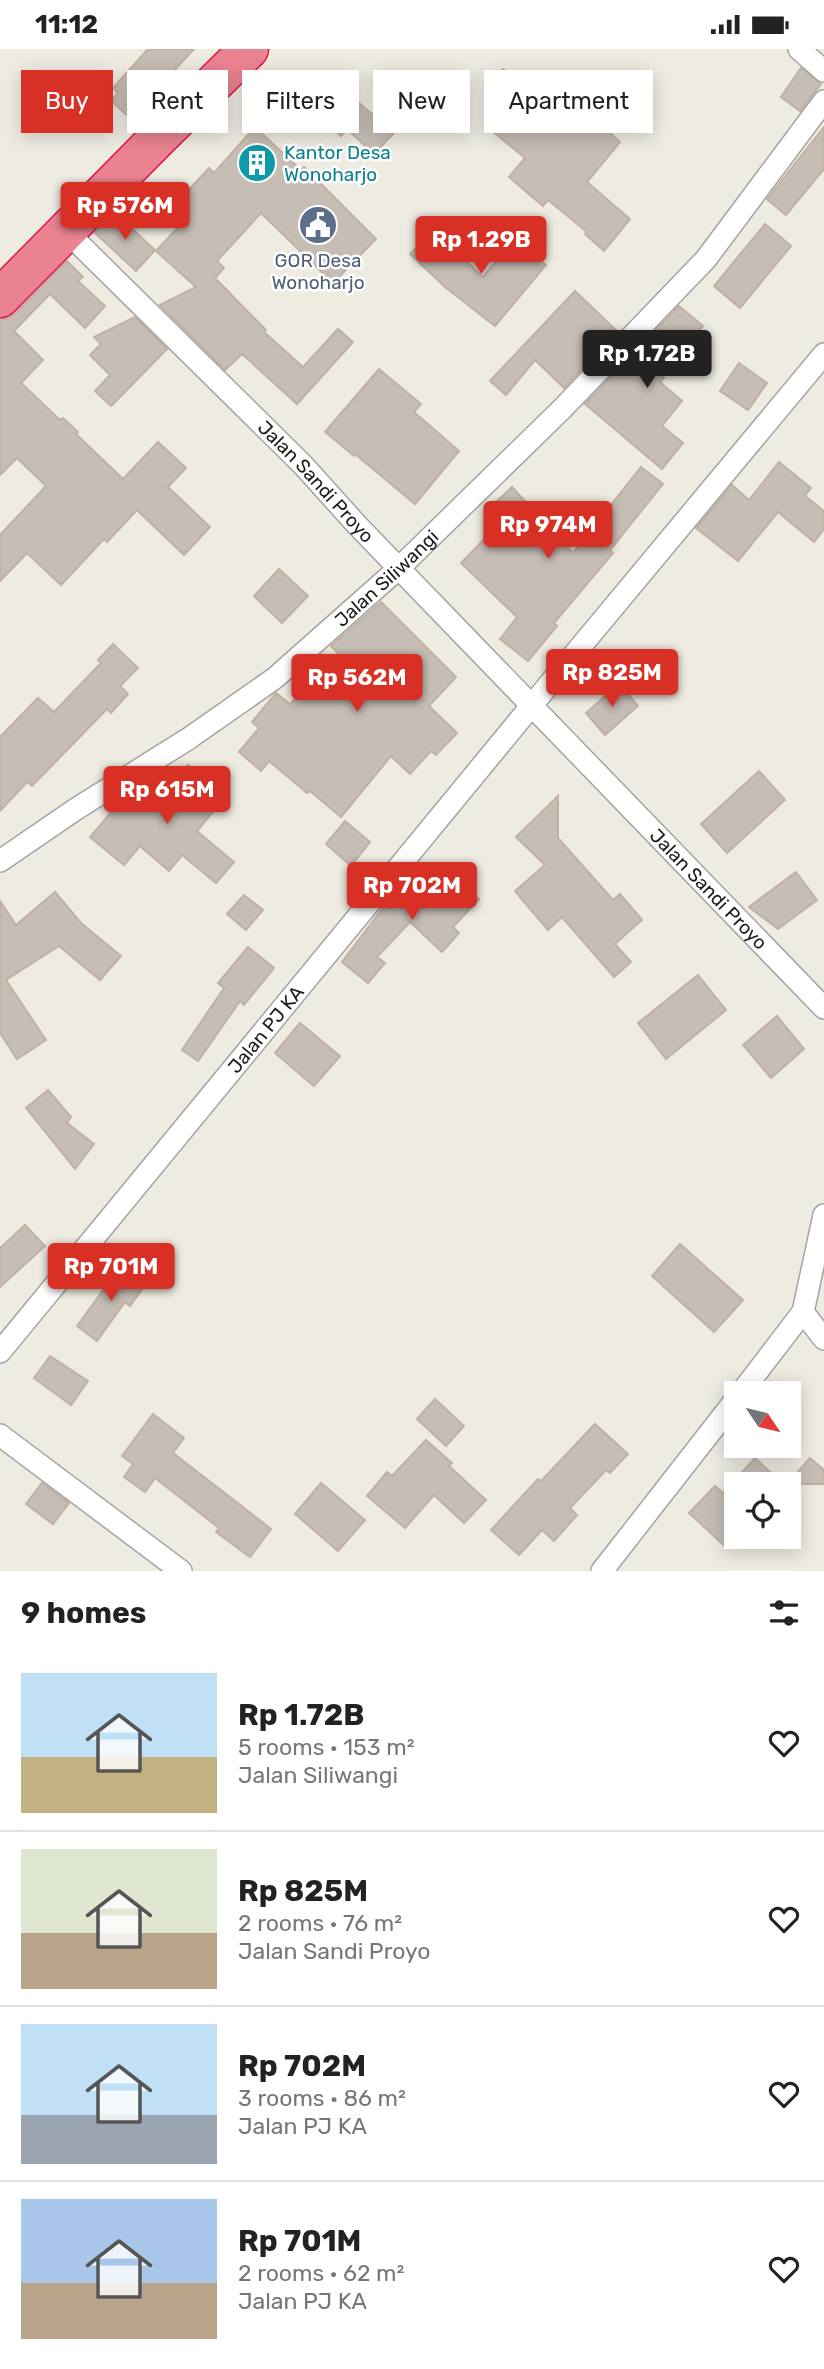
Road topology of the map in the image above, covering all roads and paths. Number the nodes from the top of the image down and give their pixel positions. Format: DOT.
graph roads {
  1 [pos="249,49"];
  2 [pos="799,49"];
  3 [pos="824,71"];
  4 [pos="824,101"];
  5 [pos="66,232"];
  6 [pos="0,298"];
  7 [pos="824,354"];
  8 [pos="399,568"];
  9 [pos="532,705"];
  10 [pos="0,861"];
  11 [pos="824,1007"];
  12 [pos="824,1215"];
  13 [pos="803,1312"];
  14 [pos="824,1339"];
  15 [pos="0,1352"];
  16 [pos="750,1381"];
  17 [pos="724,1415"];
  18 [pos="0,1435"];
  19 [pos="181,1571"];
  20 [pos="602,1571"];
  1 -- 5 [label="highway"];
  2 -- 3 [label="street"];
  4 -- 8 [label="street, Jalan Siliwangi"];
  5 -- 6 [label="highway"];
  5 -- 8 [label="street, Jalan Sandi Proyo"];
  7 -- 9 [label="street, Jalan PJ KA"];
  8 -- 9 [label="street, Jalan Sandi Proyo"];
  8 -- 10 [label="street, Jalan Siliwangi"];
  9 -- 11 [label="street, Jalan Sandi Proyo"];
  9 -- 15 [label="street, Jalan PJ KA"];
  12 -- 13 [label="street"];
  13 -- 14 [label="street"];
  13 -- 16 [label="street"];
  17 -- 20 [label="street"];
  18 -- 19 [label="street"];
}
